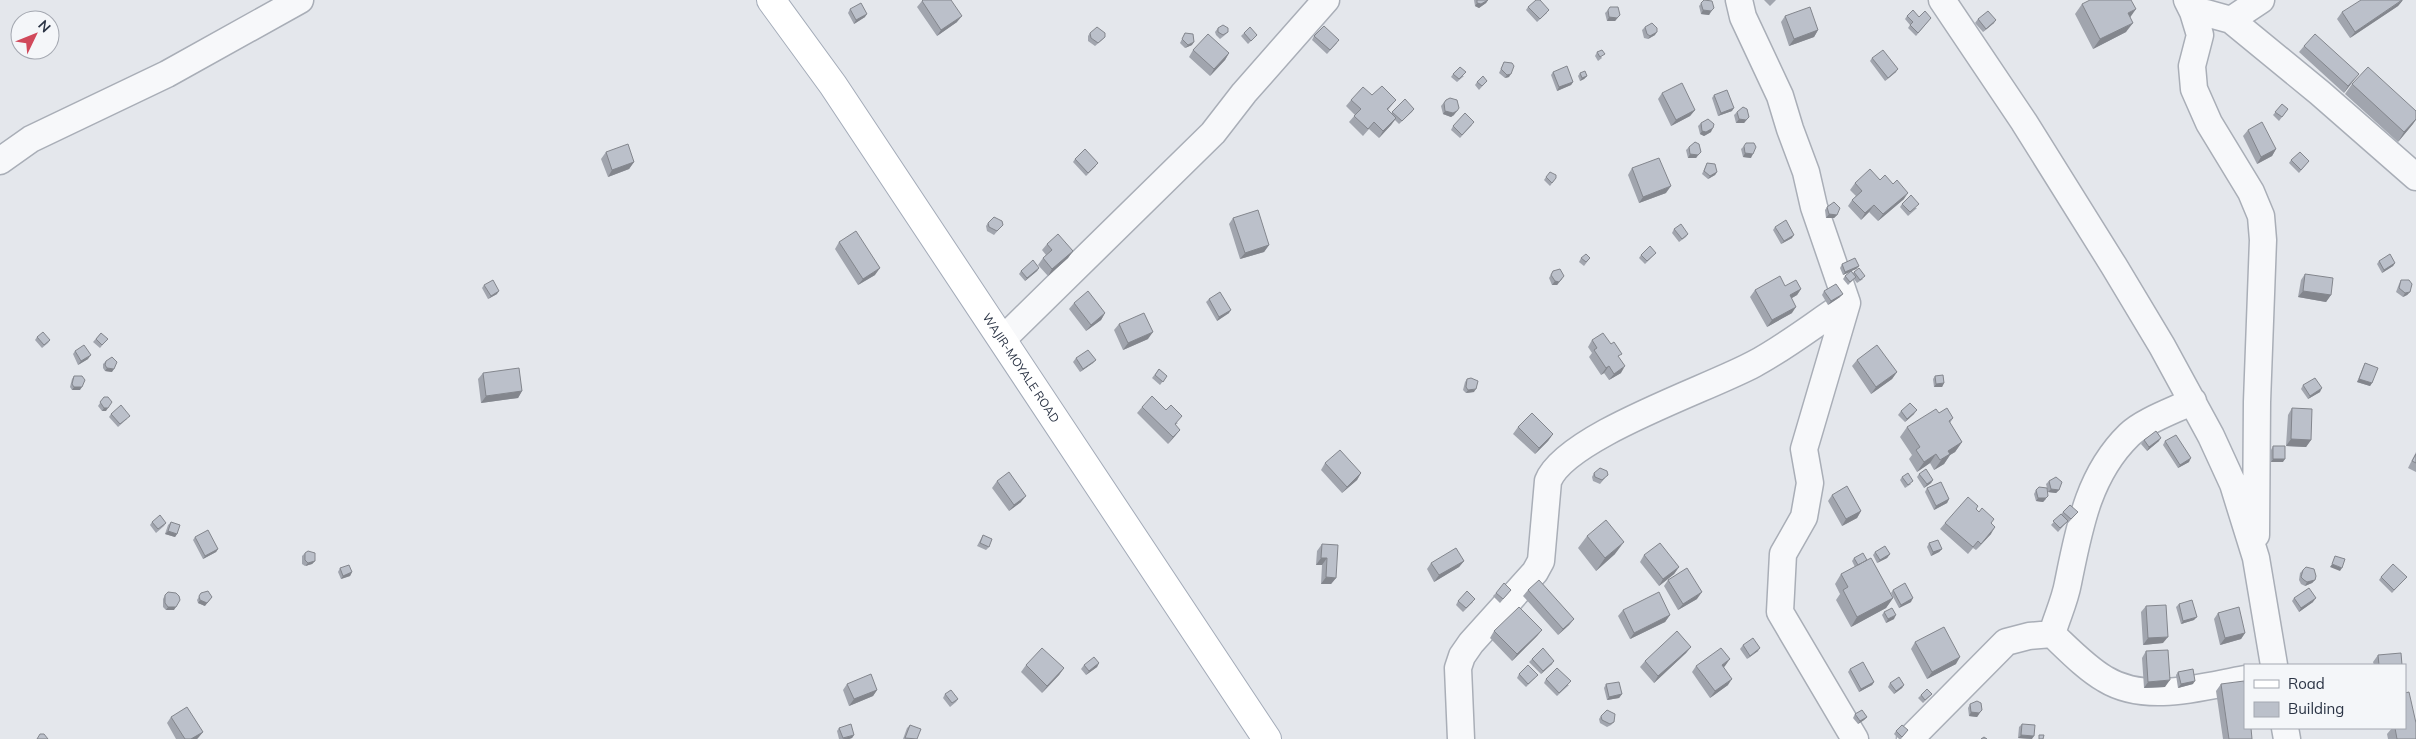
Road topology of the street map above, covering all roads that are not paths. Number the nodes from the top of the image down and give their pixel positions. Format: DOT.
graph roads {
  1 [pos="300,0"];
  2 [pos="771,0"];
  3 [pos="1326,0"];
  4 [pos="1739,0"];
  5 [pos="1942,0"];
  6 [pos="2261,0"];
  7 [pos="2190,6"];
  8 [pos="2231,20"];
  9 [pos="0,161"];
  10 [pos="2416,178"];
  11 [pos="1847,304"];
  12 [pos="1003,339"];
  13 [pos="2193,401"];
  14 [pos="2256,558"];
  15 [pos="2052,634"];
  16 [pos="2274,664"];
  17 [pos="2244,679"];
  18 [pos="1267,739"];
  19 [pos="1461,739"];
  20 [pos="1855,739"];
  21 [pos="1910,739"];
  1 -- 9 [label="street"];
  2 -- 12 [label="main road, WAJIR-MOYALE ROAD"];
  3 -- 12 [label="street"];
  4 -- 11 [label="street"];
  5 -- 13 [label="street"];
  6 -- 8 [label="street"];
  7 -- 8 [label="street"];
  7 -- 14 [label="street"];
  8 -- 10 [label="street"];
  11 -- 19 [label="street"];
  11 -- 20 [label="street"];
  12 -- 18 [label="main road, WAJIR-MOYALE ROAD"];
  13 -- 14 [label="street"];
  13 -- 15 [label="street"];
  14 -- 16 [label="street"];
  15 -- 17 [label="street"];
  15 -- 21 [label="street"];
}
